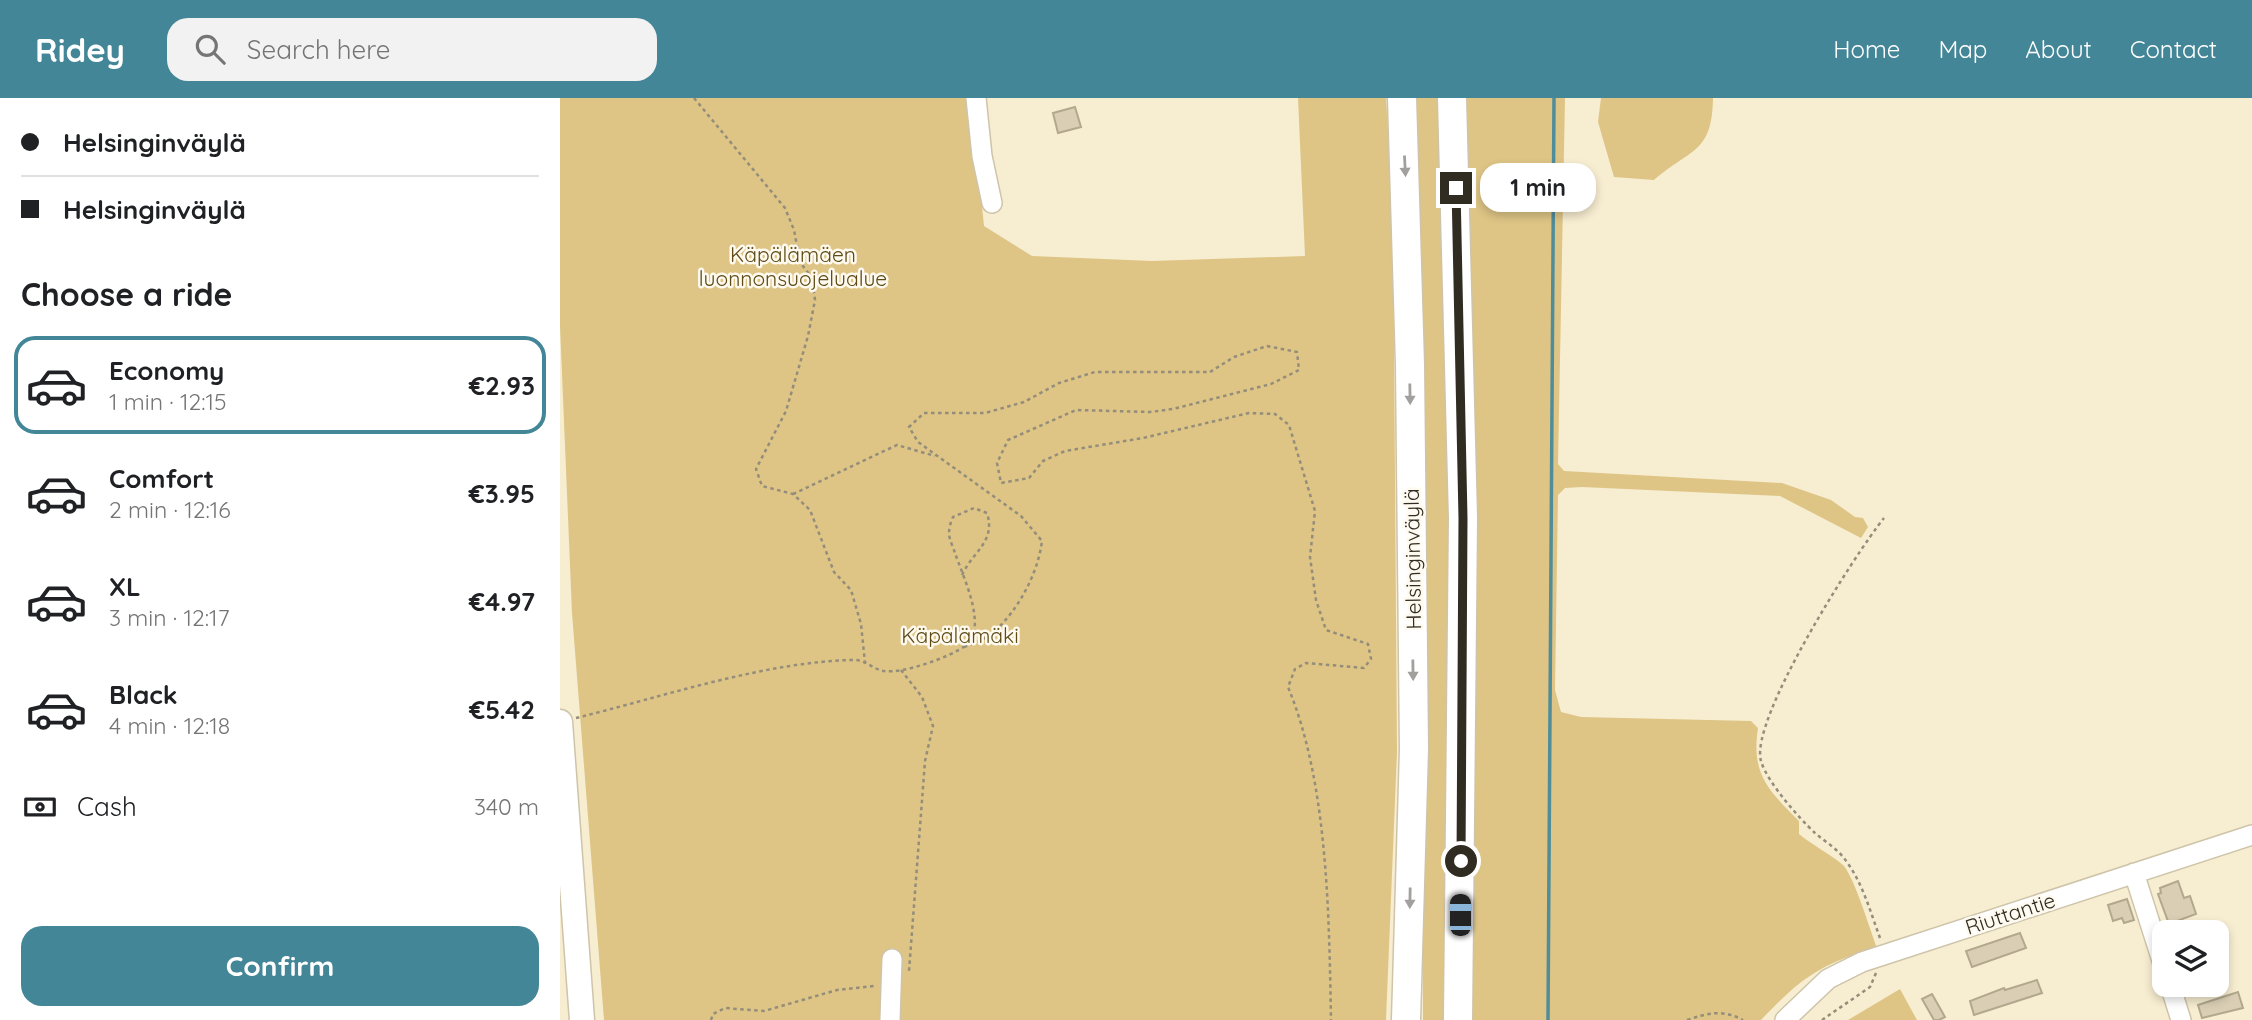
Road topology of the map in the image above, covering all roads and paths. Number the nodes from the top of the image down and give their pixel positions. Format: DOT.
graph roads {
  1 [pos="694,98"];
  2 [pos="976,98"];
  3 [pos="1402,98"];
  4 [pos="1452,98"];
  5 [pos="992,203"];
  6 [pos="938,457"];
  7 [pos="793,494"];
  8 [pos="1884,518"];
  9 [pos="962,575"];
  10 [pos="964,647"];
  11 [pos="865,663"];
  12 [pos="901,670"];
  13 [pos="560,722"];
  14 [pos="2252,835"];
  15 [pos="2134,873"];
  16 [pos="2152,929"];
  17 [pos="1881,955"];
  18 [pos="892,959"];
  19 [pos="900,980"];
  20 [pos="2174,997"];
  21 [pos="582,1020"];
  22 [pos="711,1020"];
  23 [pos="890,1020"];
  24 [pos="1331,1020"];
  25 [pos="1406,1020"];
  26 [pos="1458,1020"];
  27 [pos="1687,1020"];
  28 [pos="1743,1020"];
  29 [pos="1785,1020"];
  30 [pos="1822,1020"];
  31 [pos="2181,1020"];
  1 -- 7 [label="path"];
  2 -- 5 [label="street"];
  3 -- 25 [label="highway, Helsinginväylä, one-way"];
  4 -- 26 [label="highway"];
  6 -- 7 [label="path"];
  6 -- 10 [label="path"];
  6 -- 24 [label="path"];
  7 -- 11 [label="path"];
  8 -- 17 [label="path"];
  9 -- 9 [label="path"];
  9 -- 10 [label="path"];
  10 -- 12 [label="path"];
  11 -- 12 [label="path"];
  11 -- 13 [label="path"];
  12 -- 19 [label="path"];
  13 -- 21 [label="main road"];
  14 -- 15 [label="street, Riuttantie"];
  15 -- 16 [label="street"];
  15 -- 17 [label="street, Riuttantie"];
  17 -- 29 [label="street, Riuttantie"];
  17 -- 30 [label="path"];
  18 -- 19 [label="street"];
  19 -- 22 [label="path"];
  19 -- 23 [label="street"];
  20 -- 31 [label="street"];
  27 -- 28 [label="path"];
}
